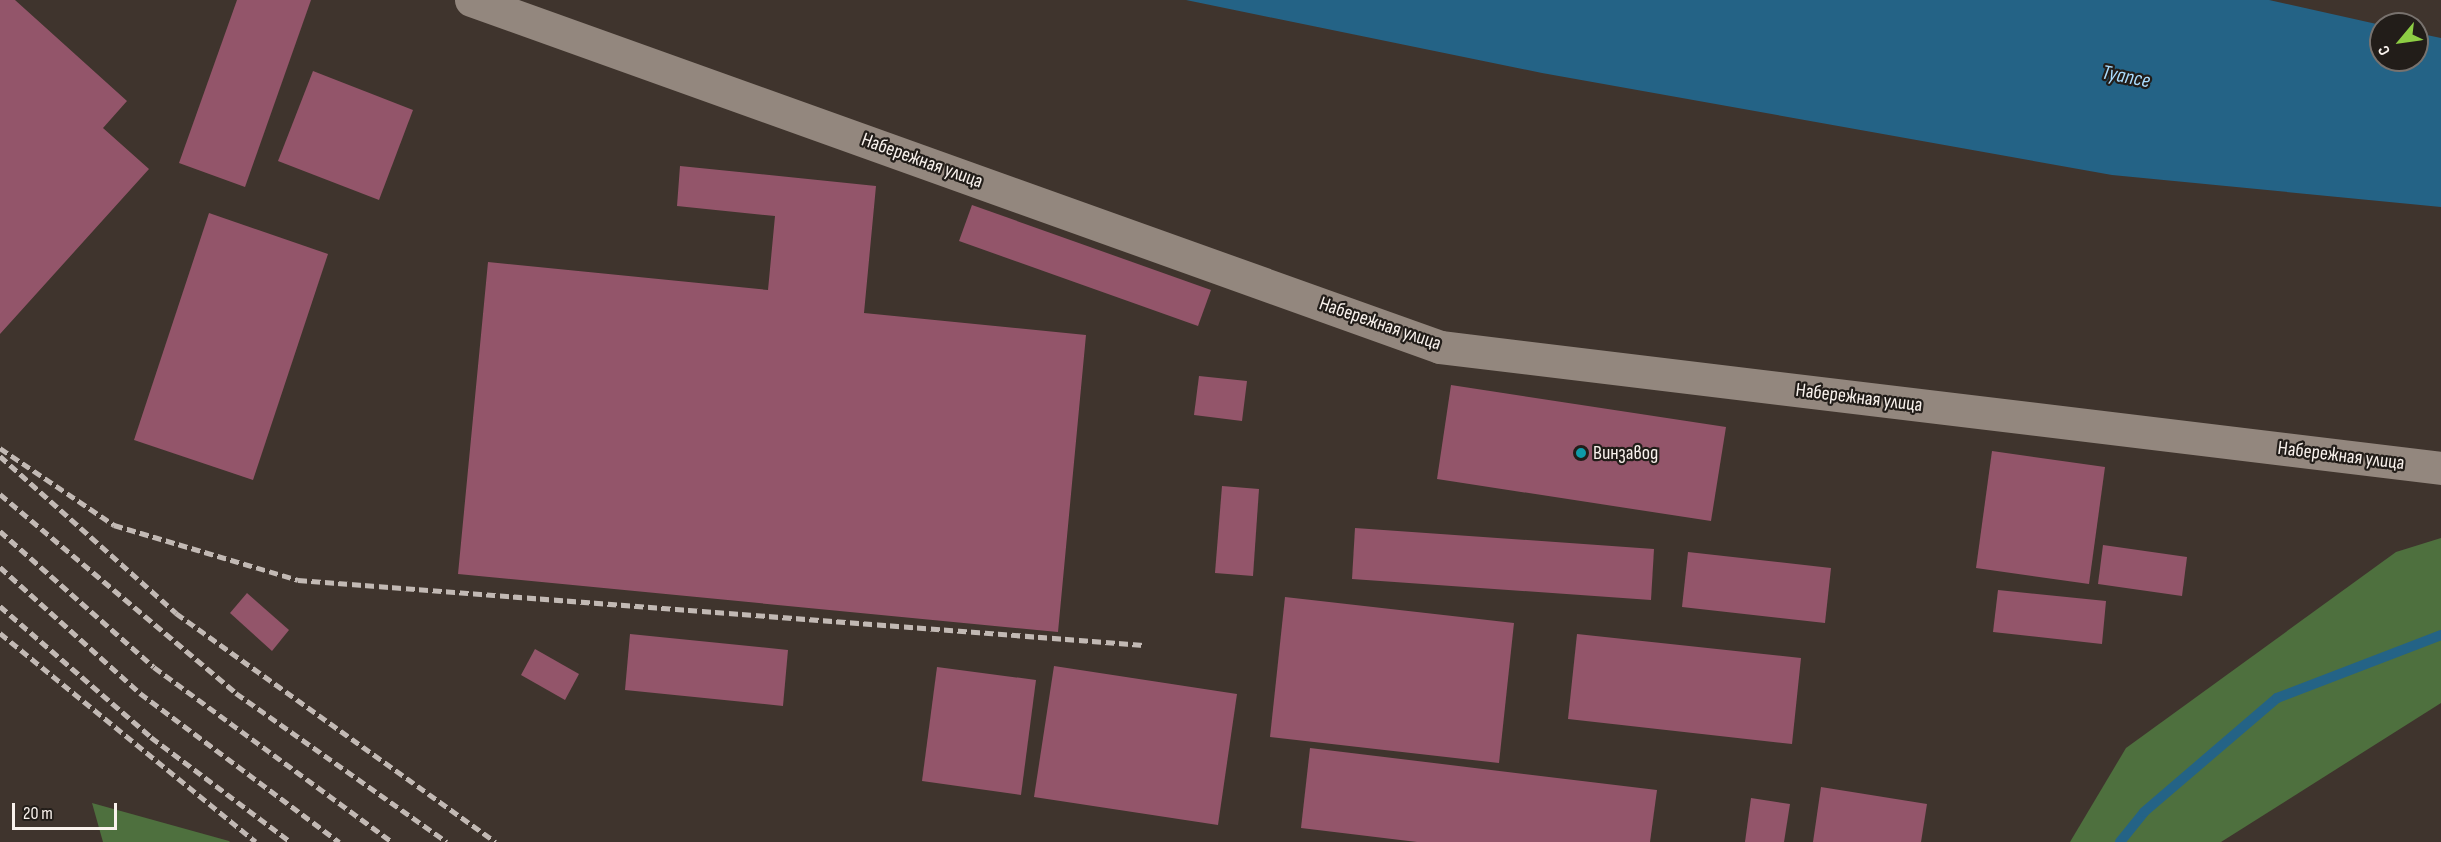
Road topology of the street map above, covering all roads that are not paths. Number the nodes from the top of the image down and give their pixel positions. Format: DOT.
graph roads {
  1 [pos="471,0"];
  2 [pos="2441,468"];
  1 -- 2 [label="street, Набережная улица"];
}
